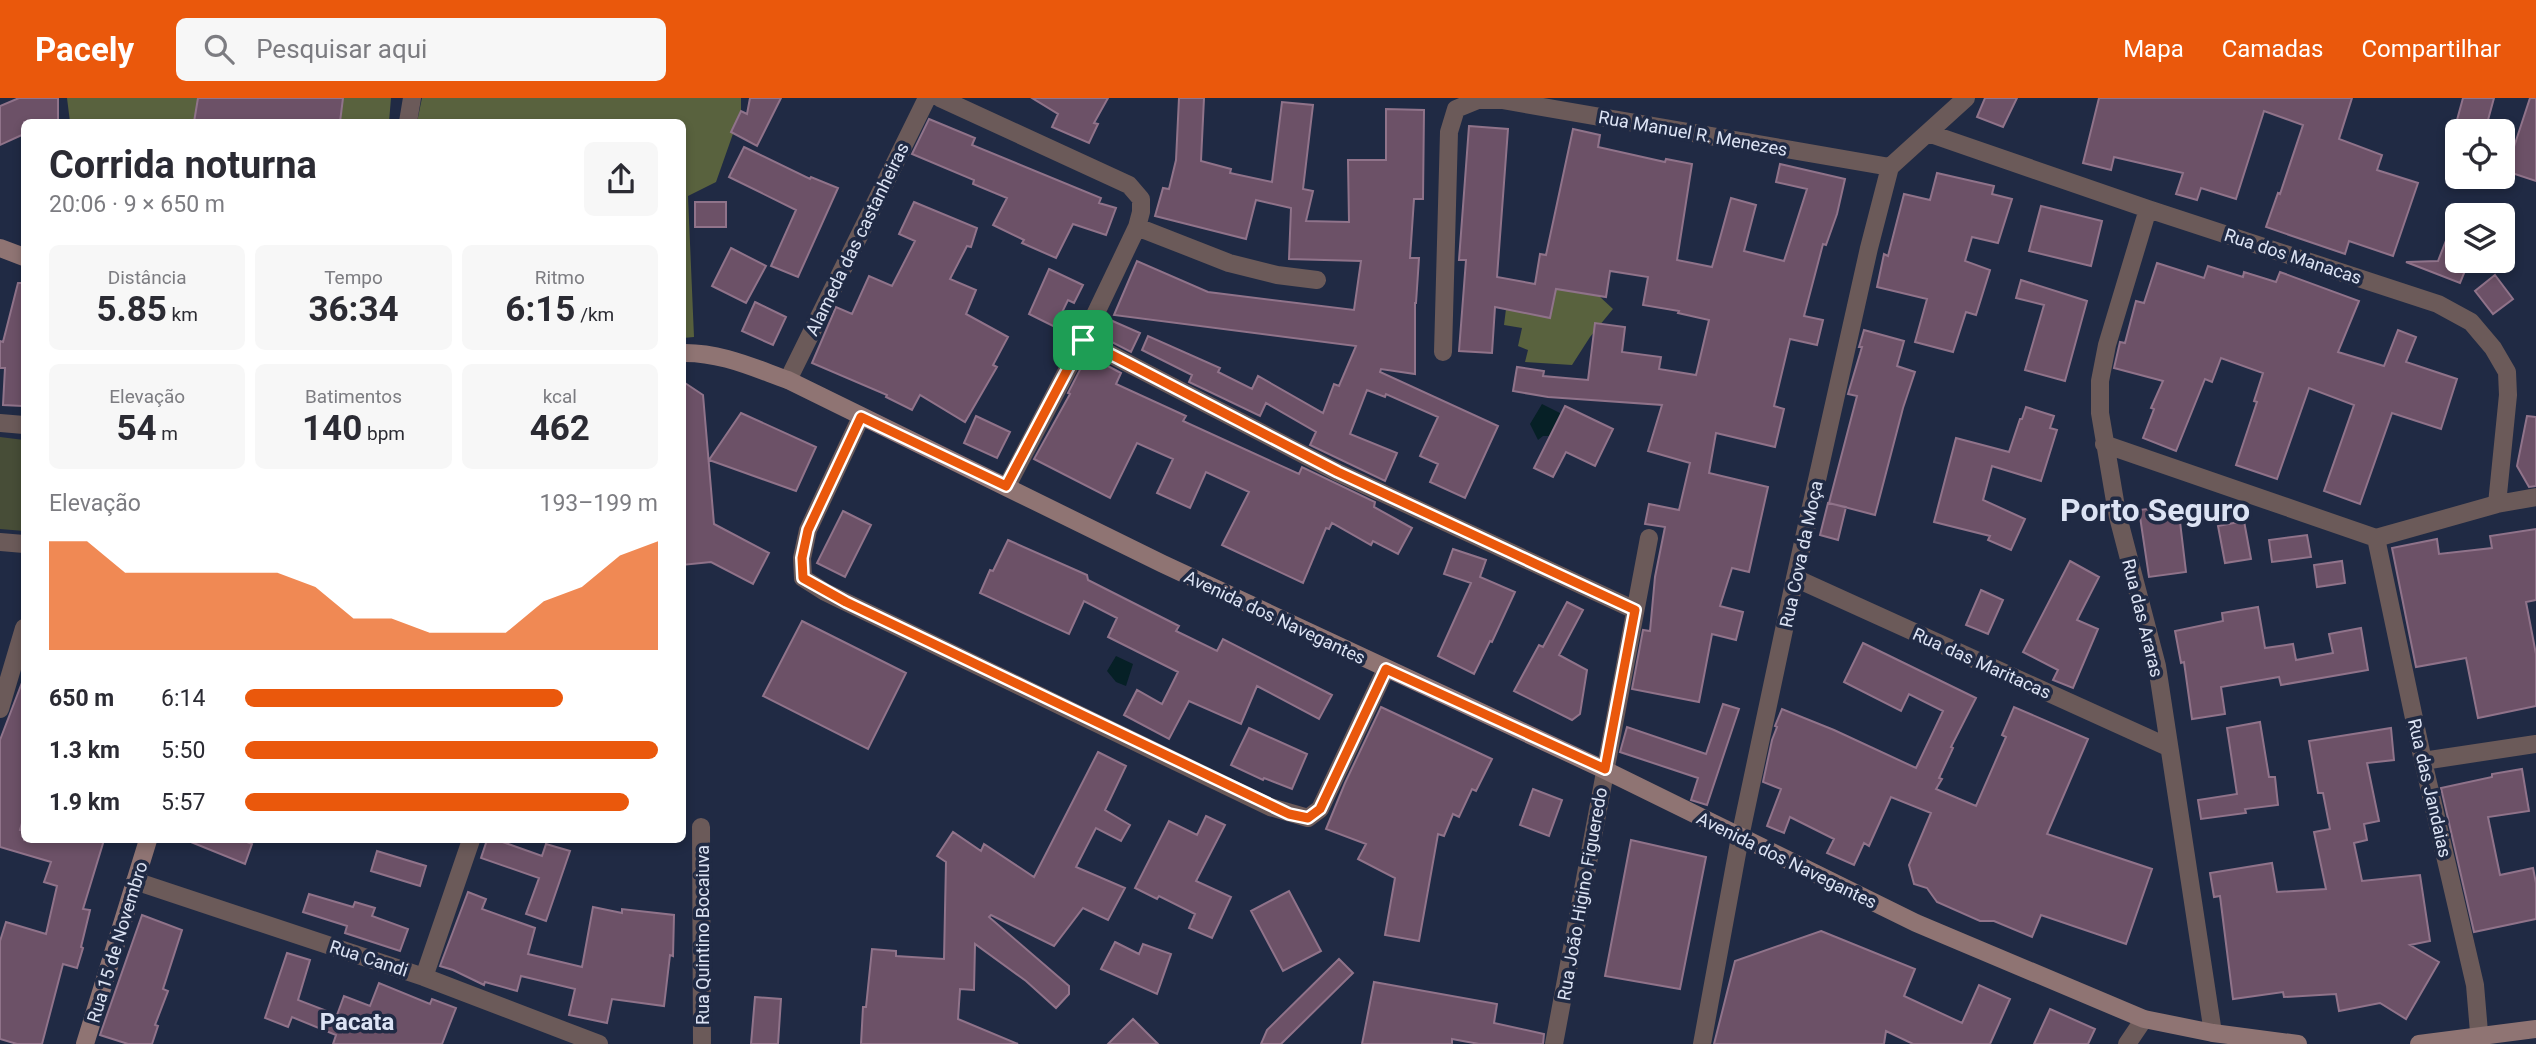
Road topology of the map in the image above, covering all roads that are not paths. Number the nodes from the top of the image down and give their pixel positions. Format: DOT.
graph roads {
  1 [pos="412,98"];
  2 [pos="927,98"];
  3 [pos="940,98"];
  4 [pos="1966,98"];
  5 [pos="408,119"];
  6 [pos="1928,133"];
  7 [pos="1890,167"];
  8 [pos="2148,209"];
  9 [pos="1137,227"];
  10 [pos="0,248"];
  11 [pos="21,256"];
  12 [pos="1317,280"];
  13 [pos="1083,340"];
  14 [pos="1443,352"];
  15 [pos="686,353"];
  16 [pos="788,380"];
  17 [pos="861,417"];
  18 [pos="0,423"];
  19 [pos="21,425"];
  20 [pos="2104,444"];
  21 [pos="1006,486"];
  22 [pos="2536,497"];
  23 [pos="2497,504"];
  24 [pos="1649,538"];
  25 [pos="2376,538"];
  26 [pos="0,542"];
  27 [pos="21,544"];
  28 [pos="1795,578"];
  29 [pos="1635,610"];
  30 [pos="21,638"];
  31 [pos="1386,669"];
  32 [pos="0,709"];
  33 [pos="2536,744"];
  34 [pos="2168,747"];
  35 [pos="2423,761"];
  36 [pos="1605,769"];
  37 [pos="701,827"];
  38 [pos="1740,837"];
  39 [pos="147,843"];
  40 [pos="470,843"];
  41 [pos="135,881"];
  42 [pos="424,976"];
  43 [pos="2144,1019"];
  44 [pos="2536,1029"];
  45 [pos="2213,1033"];
  46 [pos="2480,1041"];
  47 [pos="85,1044"];
  48 [pos="599,1044"];
  49 [pos="702,1044"];
  50 [pos="1554,1044"];
  51 [pos="1702,1044"];
  52 [pos="2127,1044"];
  53 [pos="2298,1044"];
  54 [pos="2418,1044"];
  1 -- 5 [label="street"];
  2 -- 16 [label="street, Alameda das castanheiras"];
  3 -- 9 [label="street"];
  4 -- 6 [label="street"];
  6 -- 7 [label="street"];
  6 -- 8 [label="street, Rua dos Manacas"];
  7 -- 14 [label="street, Rua Manuel R. Menezes"];
  7 -- 28 [label="street, Rua Cova da Moça"];
  8 -- 20 [label="street, Rua das Araras"];
  8 -- 23 [label="street, Rua dos Manacas"];
  9 -- 12 [label="street"];
  9 -- 13 [label="street"];
  10 -- 11 [label="main road"];
  13 -- 21 [label="street"];
  13 -- 29 [label="street"];
  15 -- 16 [label="main road, Avenida dos Navegantes"];
  16 -- 17 [label="main road, Avenida dos Navegantes"];
  17 -- 21 [label="main road, Avenida dos Navegantes"];
  17 -- 31 [label="street"];
  18 -- 19 [label="street"];
  20 -- 25 [label="street"];
  20 -- 34 [label="street, Rua das Araras"];
  21 -- 31 [label="main road, Avenida dos Navegantes"];
  22 -- 23 [label="street"];
  23 -- 25 [label="street"];
  24 -- 29 [label="street, Rua João Higino Figueredo"];
  25 -- 35 [label="street, Rua das Jandaias"];
  26 -- 27 [label="street"];
  28 -- 34 [label="street, Rua das Maritacas"];
  28 -- 38 [label="street, Rua Cova da Moça"];
  29 -- 36 [label="street, Rua João Higino Figueredo"];
  30 -- 32 [label="street"];
  31 -- 36 [label="main road, Avenida dos Navegantes"];
  33 -- 35 [label="street"];
  34 -- 45 [label="street, Rua das Araras"];
  35 -- 46 [label="street, Rua das Jandaias"];
  36 -- 38 [label="main road, Avenida dos Navegantes"];
  36 -- 50 [label="street, Rua João Higino Figueredo"];
  37 -- 49 [label="street, Rua Quintino Bocaiuva"];
  38 -- 43 [label="main road, Avenida dos Navegantes"];
  38 -- 51 [label="street, Rua Cova da Moça"];
  39 -- 41 [label="main road, Rua 15 de Novembro"];
  40 -- 42 [label="street"];
  41 -- 42 [label="street, Rua Candi"];
  41 -- 47 [label="main road, Rua 15 de Novembro"];
  42 -- 48 [label="street, Rua Candi"];
  43 -- 45 [label="main road, Avenida dos Navegantes"];
  43 -- 52 [label="street"];
  44 -- 46 [label="main road"];
  45 -- 53 [label="main road, Avenida dos Navegantes"];
  46 -- 54 [label="main road"];
}
